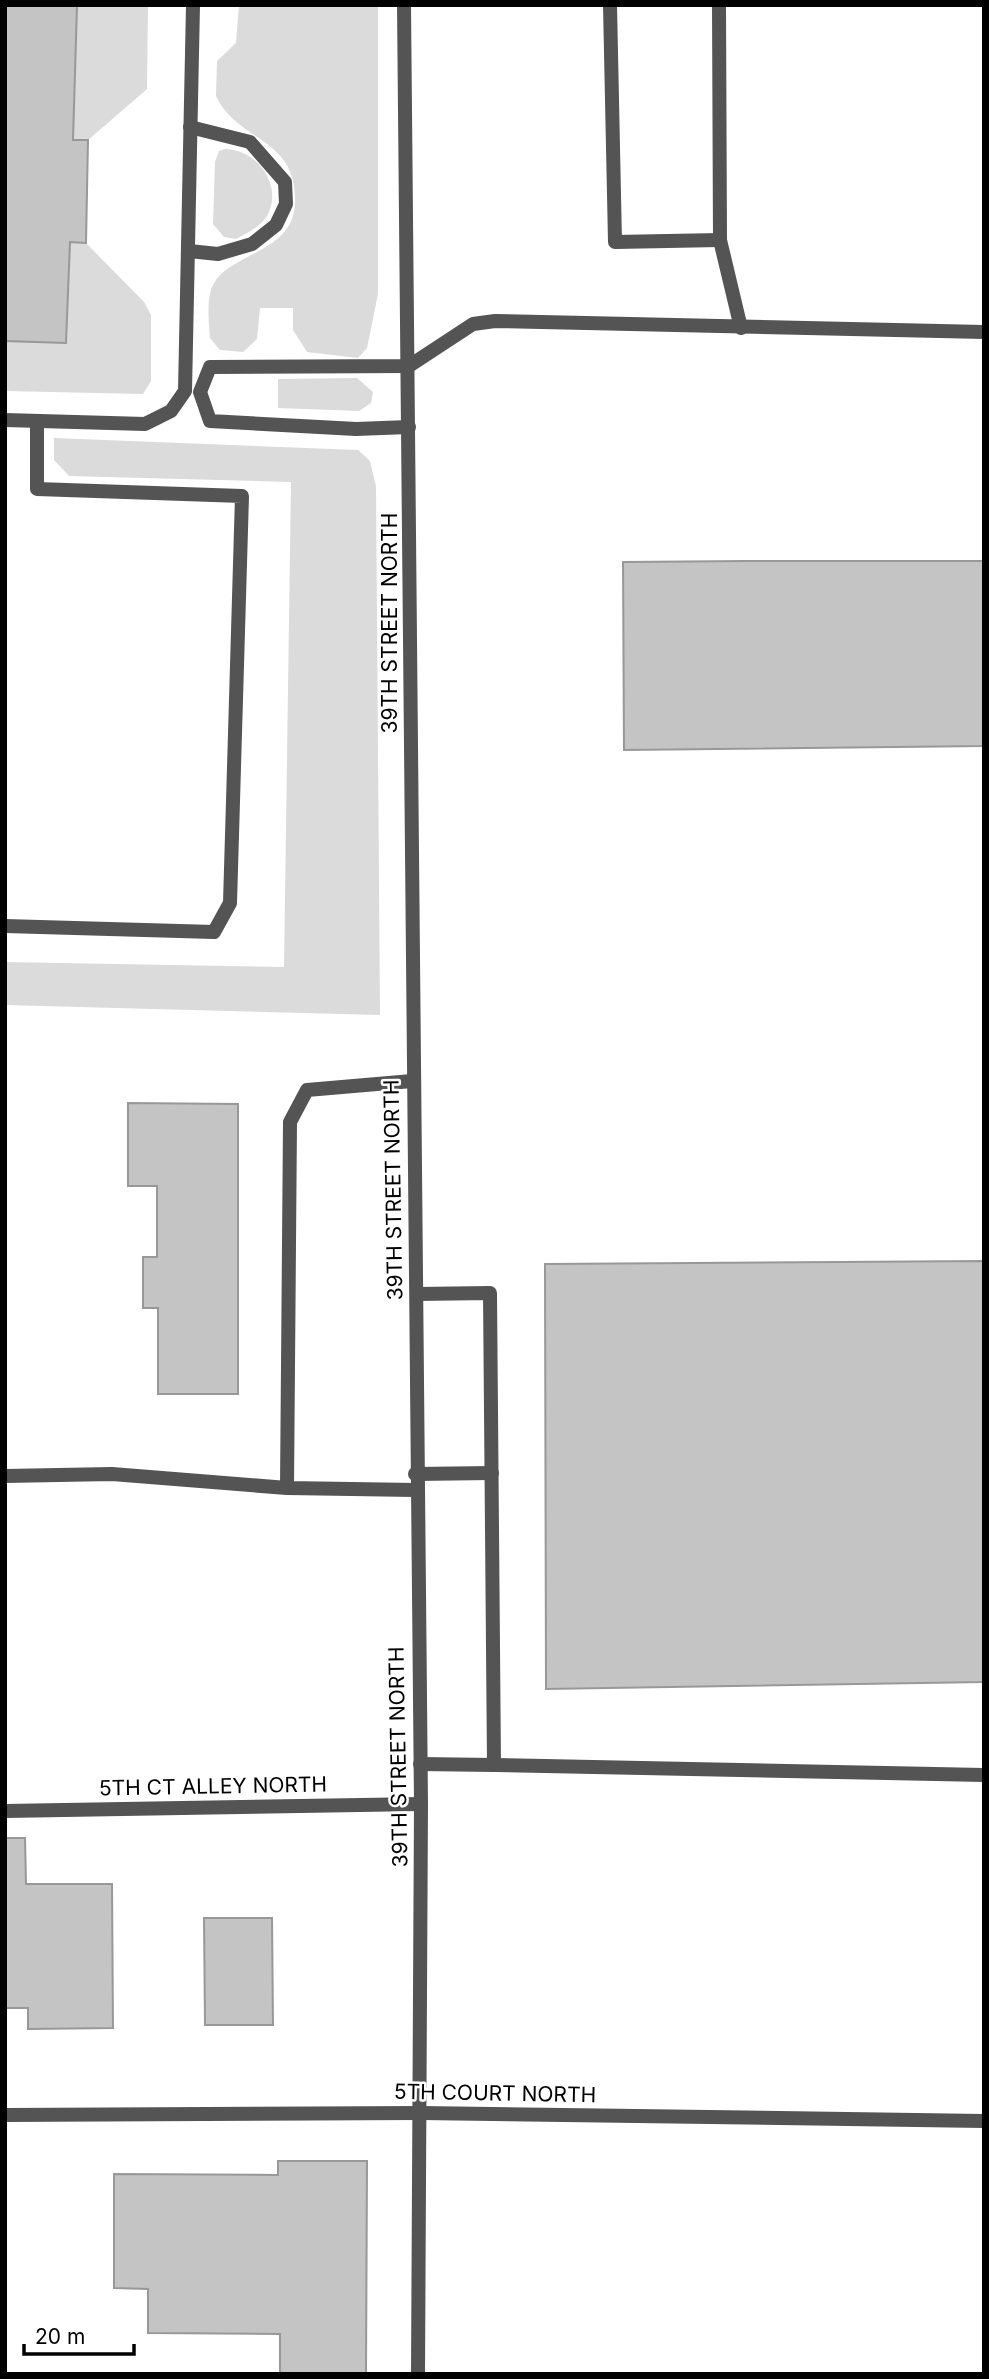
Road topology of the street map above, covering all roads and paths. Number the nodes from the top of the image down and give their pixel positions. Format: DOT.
graph roads {
  1 [pos="192,5"];
  2 [pos="404,5"];
  3 [pos="610,5"];
  4 [pos="719,5"];
  5 [pos="190,127"];
  6 [pos="720,240"];
  7 [pos="189,251"];
  8 [pos="741,328"];
  9 [pos="984,332"];
  10 [pos="409,366"];
  11 [pos="184,391"];
  12 [pos="200,392"];
  13 [pos="5,420"];
  14 [pos="37,421"];
  15 [pos="409,427"];
  16 [pos="5,926"];
  17 [pos="412,1081"];
  18 [pos="417,1294"];
  19 [pos="492,1473"];
  20 [pos="415,1474"];
  21 [pos="5,1476"];
  22 [pos="287,1488"];
  23 [pos="415,1490"];
  24 [pos="420,1764"];
  25 [pos="494,1765"];
  26 [pos="984,1775"];
  27 [pos="421,1804"];
  28 [pos="5,1811"];
  29 [pos="421,2113"];
  30 [pos="5,2115"];
  31 [pos="984,2121"];
  32 [pos="418,2374"];
  1 -- 5 [label="street"];
  2 -- 10 [label="street, 39TH STREET NORTH"];
  3 -- 6 [label="street"];
  4 -- 6 [label="street"];
  5 -- 7 [label="street"];
  5 -- 7 [label="street"];
  6 -- 8 [label="street"];
  7 -- 11 [label="street"];
  8 -- 9 [label="street"];
  8 -- 10 [label="street"];
  10 -- 12 [label="street"];
  10 -- 15 [label="street, 39TH STREET NORTH"];
  11 -- 12 [label="street"];
  11 -- 14 [label="street"];
  12 -- 15 [label="street"];
  13 -- 14 [label="street"];
  14 -- 16 [label="street"];
  15 -- 17 [label="street, 39TH STREET NORTH"];
  17 -- 18 [label="street, 39TH STREET NORTH"];
  17 -- 22 [label="street"];
  18 -- 19 [label="street"];
  18 -- 20 [label="street, 39TH STREET NORTH"];
  19 -- 20 [label="street"];
  19 -- 25 [label="street"];
  20 -- 23 [label="street, 39TH STREET NORTH"];
  21 -- 22 [label="street"];
  22 -- 23 [label="street"];
  23 -- 24 [label="street, 39TH STREET NORTH"];
  24 -- 25 [label="street"];
  24 -- 27 [label="street, 39TH STREET NORTH"];
  25 -- 26 [label="street"];
  27 -- 28 [label="street, 5TH CT ALLEY NORTH"];
  27 -- 29 [label="street, 39TH STREET NORTH"];
  29 -- 30 [label="street, 5TH COURT NORTH"];
  29 -- 31 [label="street, 5TH COURT NORTH"];
  29 -- 32 [label="street, 39TH STREET NORTH"];
}
